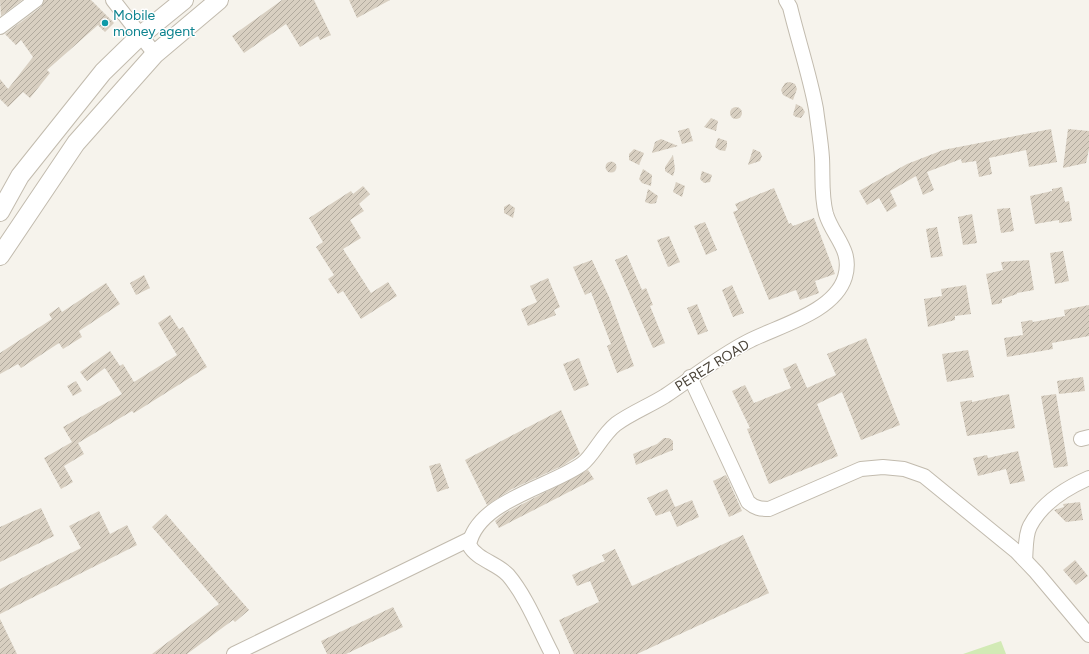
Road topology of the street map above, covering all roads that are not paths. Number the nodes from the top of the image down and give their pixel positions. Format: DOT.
graph roads {
  1 [pos="36,0"];
  2 [pos="113,0"];
  3 [pos="184,0"];
  4 [pos="219,0"];
  5 [pos="786,0"];
  6 [pos="0,27"];
  7 [pos="141,35"];
  8 [pos="155,54"];
  9 [pos="0,212"];
  10 [pos="0,256"];
  11 [pos="690,377"];
  12 [pos="1089,478"];
  13 [pos="470,538"];
  14 [pos="1025,560"];
  15 [pos="1089,635"];
  16 [pos="234,654"];
  17 [pos="552,654"];
  1 -- 6 [label="street"];
  2 -- 7 [label="street"];
  3 -- 7 [label="street"];
  4 -- 8 [label="street"];
  5 -- 11 [label="street, PEREZ ROAD"];
  7 -- 8 [label="street"];
  7 -- 9 [label="street"];
  8 -- 10 [label="street"];
  11 -- 13 [label="street, PEREZ ROAD"];
  11 -- 14 [label="street"];
  12 -- 14 [label="street"];
  13 -- 16 [label="street"];
  13 -- 17 [label="street"];
  14 -- 15 [label="street"];
}
